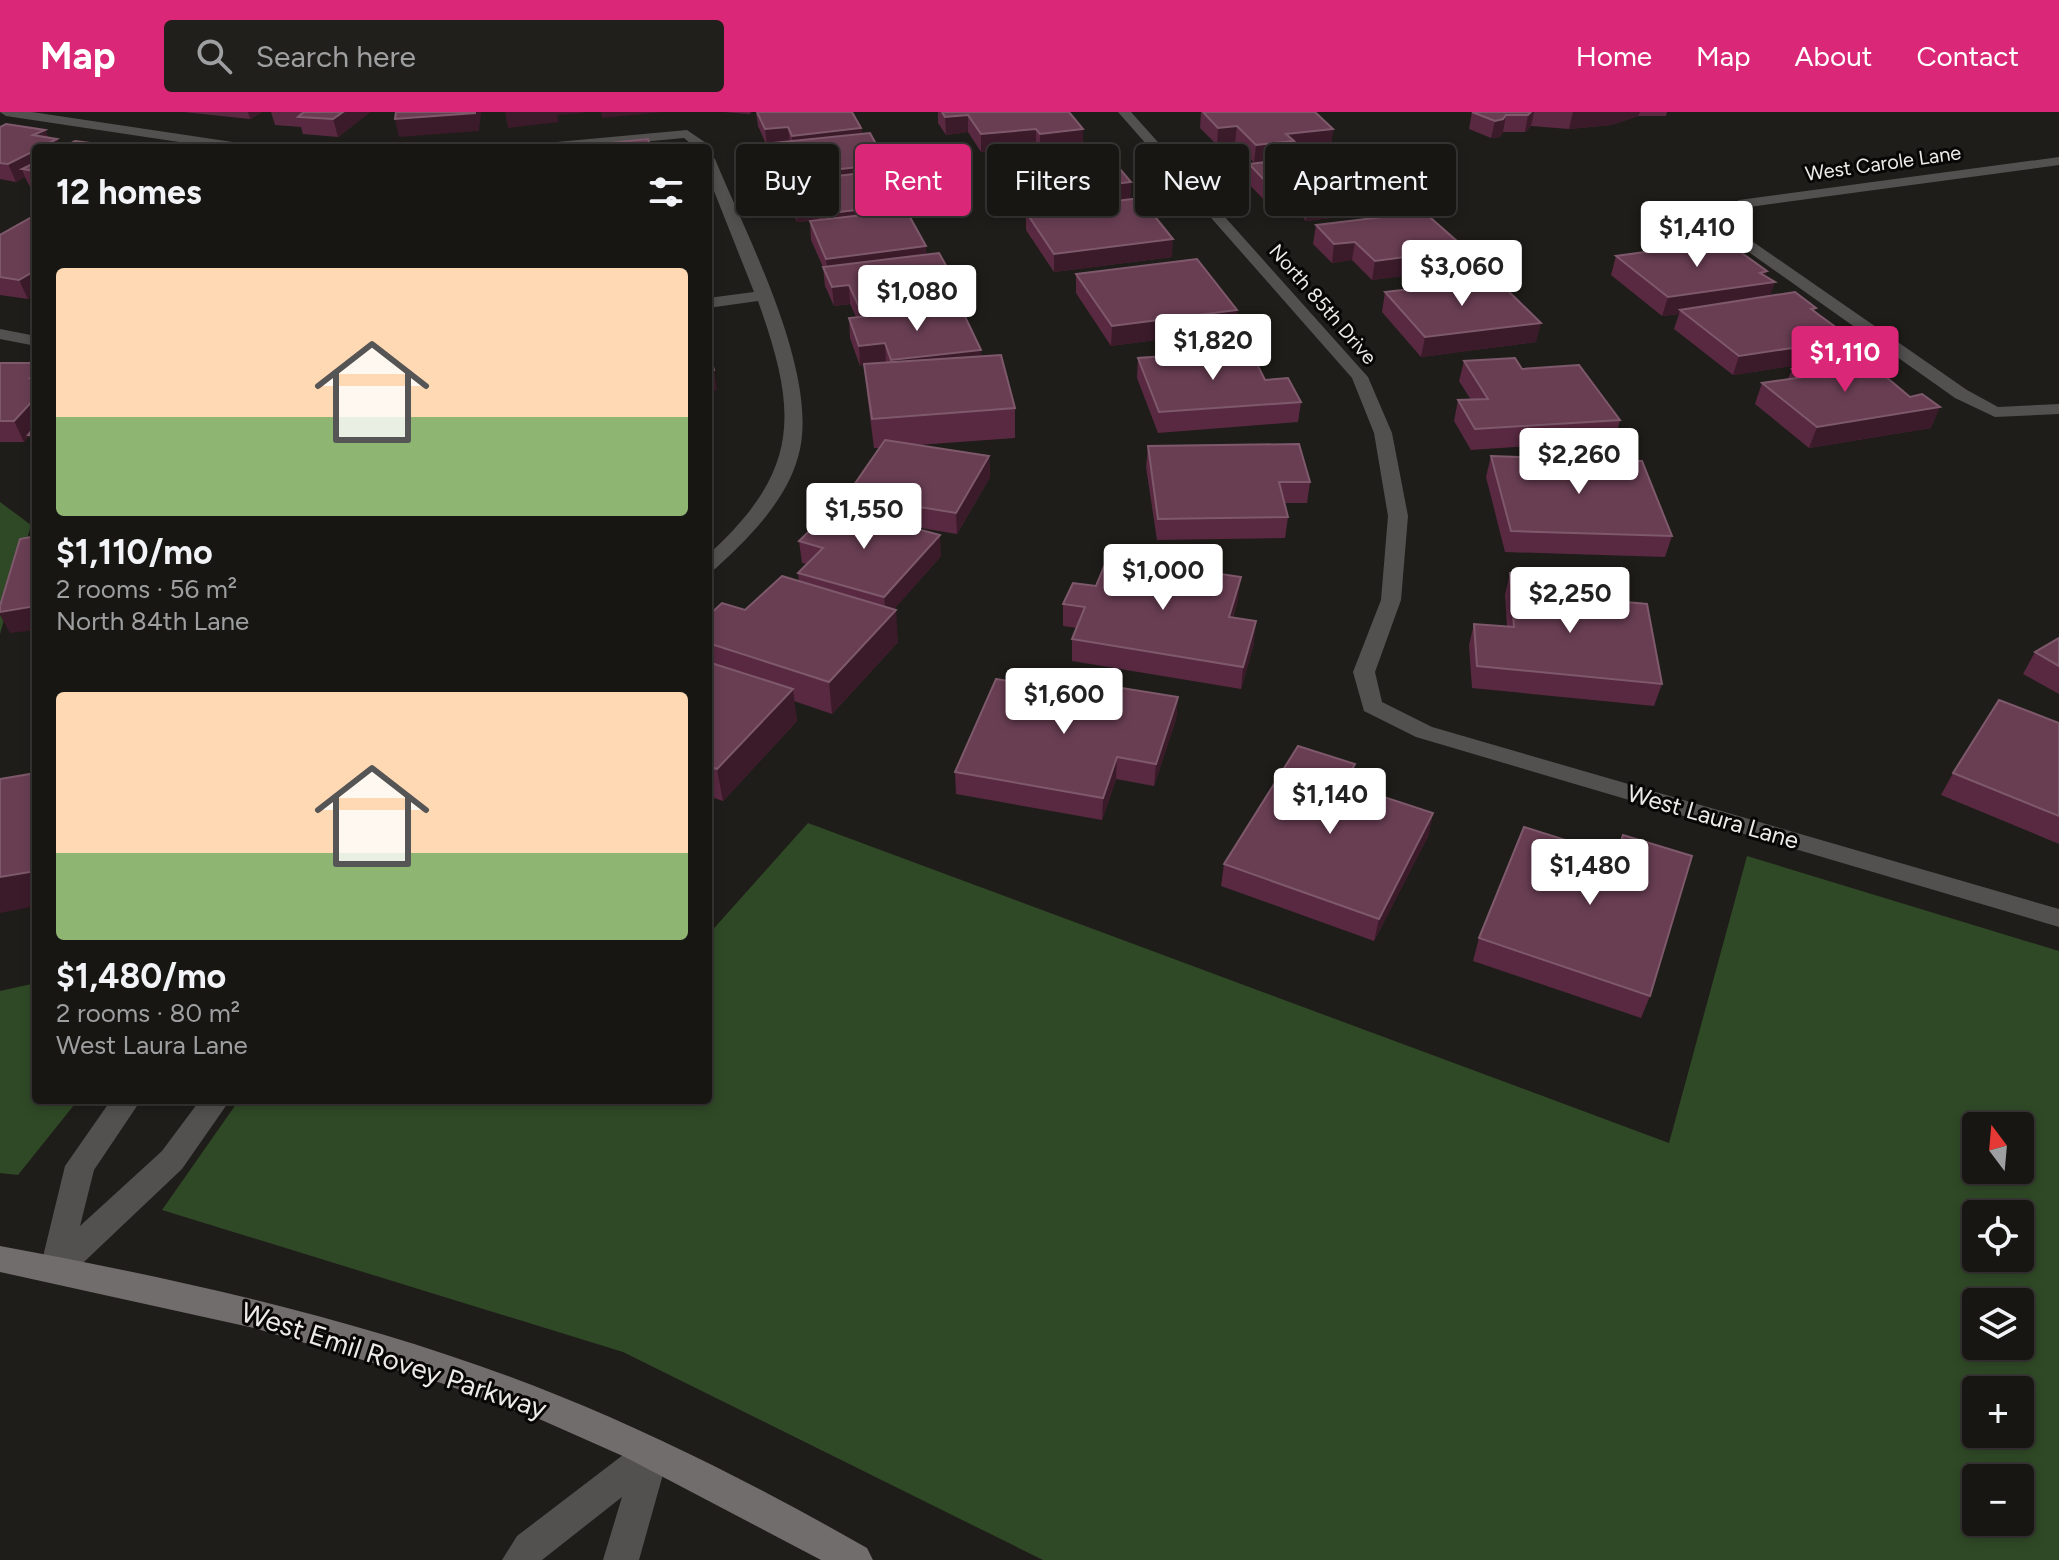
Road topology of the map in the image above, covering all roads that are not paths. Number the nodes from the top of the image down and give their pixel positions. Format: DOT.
graph roads {
  1 [pos="6,112"];
  2 [pos="1124,112"];
  3 [pos="128,117"];
  4 [pos="108,128"];
  5 [pos="218,144"];
  6 [pos="578,144"];
  7 [pos="699,144"];
  8 [pos="2059,161"];
  9 [pos="712,169"];
  10 [pos="762,296"];
  11 [pos="712,302"];
  12 [pos="0,334"];
  13 [pos="32,340"];
  14 [pos="2059,409"];
  15 [pos="712,561"];
  16 [pos="1372,706"];
  17 [pos="2059,918"];
  18 [pos="124,1104"];
  19 [pos="213,1104"];
  20 [pos="0,1259"];
  21 [pos="55,1269"];
  22 [pos="652,1453"];
  23 [pos="520,1560"];
  24 [pos="621,1560"];
  25 [pos="855,1560"];
  1 -- 4 [label="street"];
  2 -- 16 [label="street, North 85th Drive"];
  3 -- 4 [label="street"];
  4 -- 5 [label="street"];
  6 -- 7 [label="street"];
  8 -- 14 [label="street, West Carole Lane"];
  9 -- 10 [label="street"];
  10 -- 11 [label="street"];
  10 -- 15 [label="street"];
  12 -- 13 [label="street"];
  16 -- 17 [label="street, West Laura Lane"];
  18 -- 21 [label="street"];
  19 -- 21 [label="street"];
  20 -- 21 [label="street, West Emil Rovey Parkway"];
  21 -- 22 [label="street, West Emil Rovey Parkway"];
  22 -- 23 [label="street"];
  22 -- 24 [label="street"];
  22 -- 25 [label="street, West Emil Rovey Parkway"];
}
